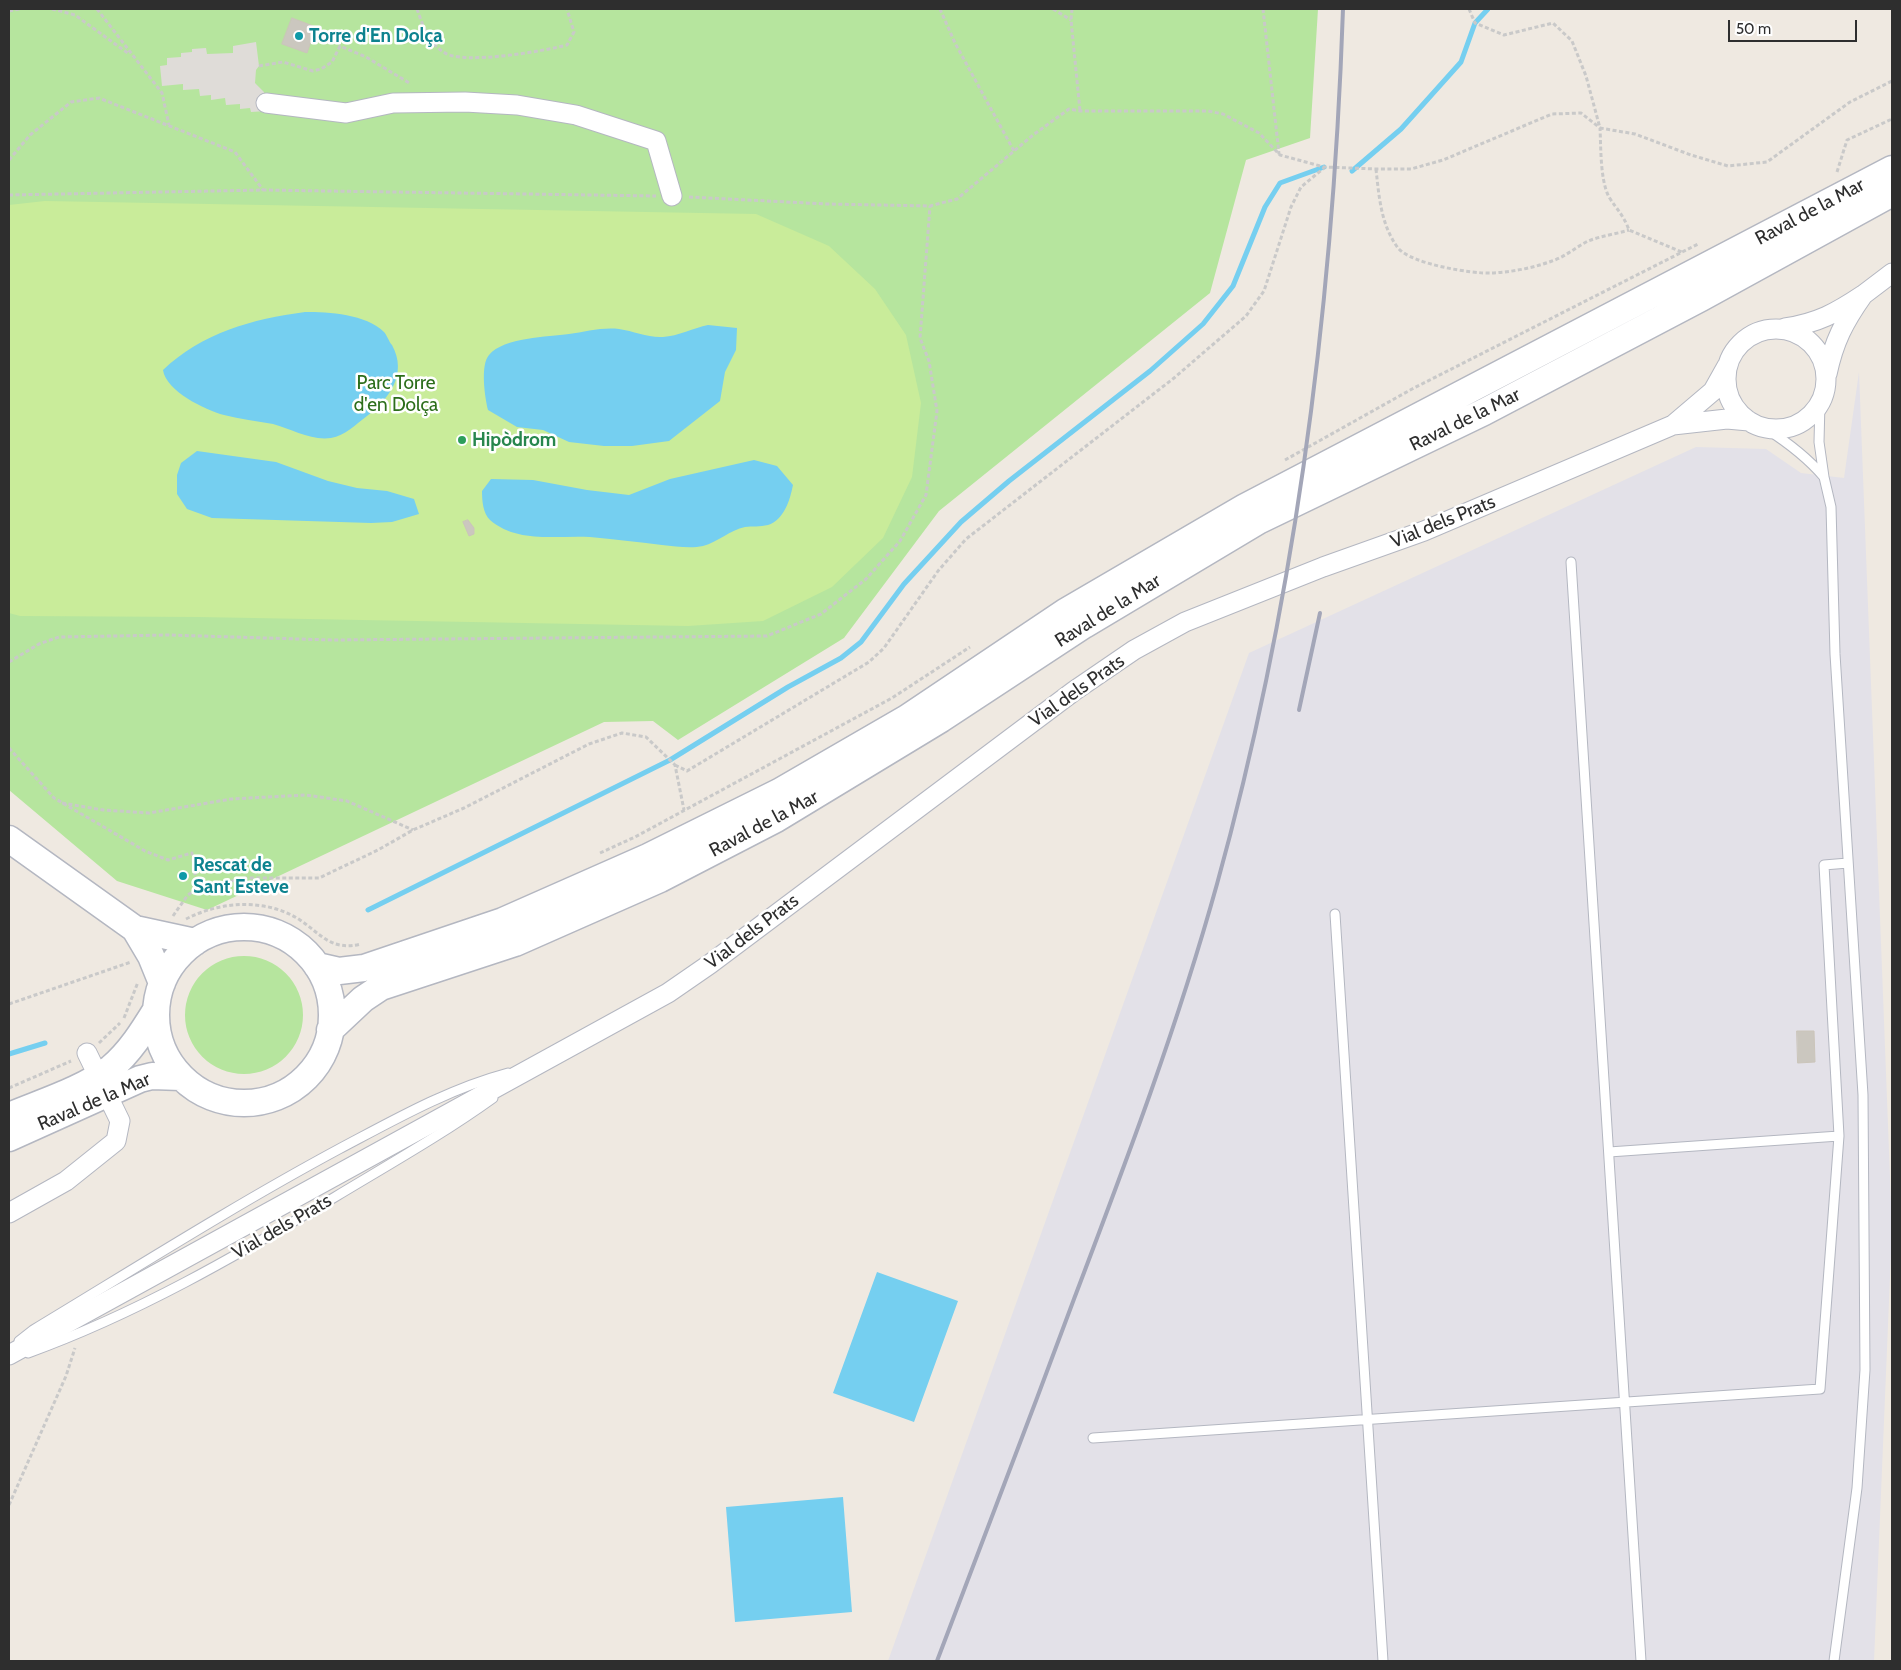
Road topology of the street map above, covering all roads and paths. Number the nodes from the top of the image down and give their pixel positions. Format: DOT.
graph roads {
  1 [pos="20,9"];
  2 [pos="52,9"];
  3 [pos="97,9"];
  4 [pos="417,9"];
  5 [pos="567,9"];
  6 [pos="940,9"];
  7 [pos="1053,9"];
  8 [pos="1072,9"];
  9 [pos="1263,9"];
  10 [pos="1469,9"];
  11 [pos="9,11"];
  12 [pos="1071,20"];
  13 [pos="132,56"];
  14 [pos="259,66"];
  15 [pos="1892,81"];
  16 [pos="413,85"];
  17 [pos="266,103"];
  18 [pos="1080,111"];
  19 [pos="1892,119"];
  20 [pos="169,125"];
  21 [pos="1600,128"];
  22 [pos="1014,151"];
  23 [pos="1280,155"];
  24 [pos="9,160"];
  25 [pos="1376,169"];
  26 [pos="1892,169"];
  27 [pos="1831,175"];
  28 [pos="263,190"];
  29 [pos="1892,193"];
  30 [pos="672,196"];
  31 [pos="930,206"];
  32 [pos="1628,230"];
  33 [pos="1699,243"];
  34 [pos="1682,252"];
  35 [pos="1892,273"];
  36 [pos="1863,294"];
  37 [pos="1783,329"];
  38 [pos="1731,358"];
  39 [pos="1826,376"];
  40 [pos="1820,403"];
  41 [pos="1757,424"];
  42 [pos="1673,426"];
  43 [pos="1282,461"];
  44 [pos="1824,477"];
  45 [pos="1571,562"];
  46 [pos="975,644"];
  47 [pos="9,662"];
  48 [pos="9,748"];
  49 [pos="676,765"];
  50 [pos="62,803"];
  51 [pos="684,810"];
  52 [pos="413,830"];
  53 [pos="9,839"];
  54 [pos="592,856"];
  55 [pos="1848,863"];
  56 [pos="197,888"];
  57 [pos="1335,914"];
  58 [pos="195,942"];
  59 [pos="368,942"];
  60 [pos="158,945"];
  61 [pos="317,966"];
  62 [pos="162,983"];
  63 [pos="9,1004"];
  64 [pos="156,1010"];
  65 [pos="330,1030"];
  66 [pos="87,1053"];
  67 [pos="540,1065"];
  68 [pos="181,1077"];
  69 [pos="102,1086"];
  70 [pos="9,1088"];
  71 [pos="9,1116"];
  72 [pos="1838,1136"];
  73 [pos="9,1138"];
  74 [pos="1609,1152"];
  75 [pos="9,1213"];
  76 [pos="77,1336"];
  77 [pos="9,1349"];
  78 [pos="9,1355"];
  79 [pos="9,1360"];
  80 [pos="1625,1402"];
  81 [pos="1367,1420"];
  82 [pos="1093,1438"];
  83 [pos="9,1505"];
  84 [pos="1383,1661"];
  85 [pos="1642,1661"];
  86 [pos="1834,1661"];
  1 -- 11 [label="path"];
  2 -- 13 [label="path"];
  3 -- 13 [label="path"];
  4 -- 5 [label="path"];
  6 -- 22 [label="path"];
  7 -- 12 [label="path"];
  8 -- 12 [label="path"];
  9 -- 23 [label="path"];
  10 -- 21 [label="path"];
  12 -- 18 [label="path"];
  13 -- 20 [label="path"];
  14 -- 16 [label="path"];
  15 -- 21 [label="path"];
  17 -- 30 [label="street"];
  19 -- 27 [label="path"];
  20 -- 24 [label="path"];
  20 -- 28 [label="path"];
  21 -- 25 [label="path"];
  21 -- 32 [label="path"];
  25 -- 32 [label="path"];
  25 -- 49 [label="path"];
  26 -- 61 [label="street, Raval de la Mar"];
  29 -- 65 [label="street, Raval de la Mar"];
  31 -- 47 [label="path"];
  32 -- 34 [label="path"];
  33 -- 34 [label="path"];
  34 -- 43 [label="path"];
  35 -- 36 [label="street, Vial dels Prats"];
  36 -- 37 [label="street, Vial dels Prats"];
  36 -- 39 [label="street, Vial dels Prats"];
  37 -- 38 [label="street, Vial dels Prats"];
  37 -- 39 [label="street, Vial dels Prats"];
  38 -- 41 [label="street, Vial dels Prats"];
  38 -- 42 [label="street, Vial dels Prats"];
  39 -- 40 [label="street, Vial dels Prats"];
  40 -- 41 [label="street, Vial dels Prats"];
  40 -- 44 [label="lane, Vial dels Prats"];
  41 -- 42 [label="street, Vial dels Prats"];
  41 -- 44 [label="lane, Vial dels Prats"];
  42 -- 67 [label="street, Vial dels Prats"];
  44 -- 55 [label="lane"];
  45 -- 74 [label="lane"];
  46 -- 51 [label="path"];
  48 -- 50 [label="path"];
  49 -- 51 [label="path"];
  49 -- 52 [label="path"];
  50 -- 52 [label="path"];
  50 -- 56 [label="path"];
  51 -- 54 [label="path"];
  52 -- 56 [label="path"];
  53 -- 60 [label="street"];
  55 -- 72 [label="lane"];
  55 -- 86 [label="lane"];
  56 -- 60 [label="path"];
  57 -- 81 [label="lane"];
  58 -- 60 [label="street"];
  58 -- 61 [label="street, Raval de la Mar"];
  58 -- 62 [label="street, Raval de la Mar"];
  59 -- 60 [label="path"];
  60 -- 62 [label="street"];
  60 -- 63 [label="path"];
  60 -- 66 [label="path"];
  61 -- 65 [label="street, Raval de la Mar"];
  62 -- 64 [label="street, Raval de la Mar"];
  64 -- 68 [label="street, Raval de la Mar"];
  64 -- 69 [label="street, Raval de la Mar"];
  65 -- 68 [label="street, Raval de la Mar"];
  66 -- 69 [label="street"];
  66 -- 70 [label="path"];
  67 -- 76 [label="lane, Vial dels Prats"];
  67 -- 77 [label="lane, Vial dels Prats"];
  67 -- 78 [label="street, Vial dels Prats"];
  68 -- 69 [label="street, Raval de la Mar"];
  69 -- 71 [label="street, Raval de la Mar"];
  69 -- 73 [label="street, Raval de la Mar"];
  69 -- 75 [label="street"];
  72 -- 74 [label="lane"];
  72 -- 80 [label="lane"];
  74 -- 80 [label="lane"];
  76 -- 79 [label="lane, Vial dels Prats"];
  76 -- 83 [label="path"];
  80 -- 81 [label="lane"];
  80 -- 85 [label="lane"];
  81 -- 82 [label="lane"];
  81 -- 84 [label="lane"];
}
